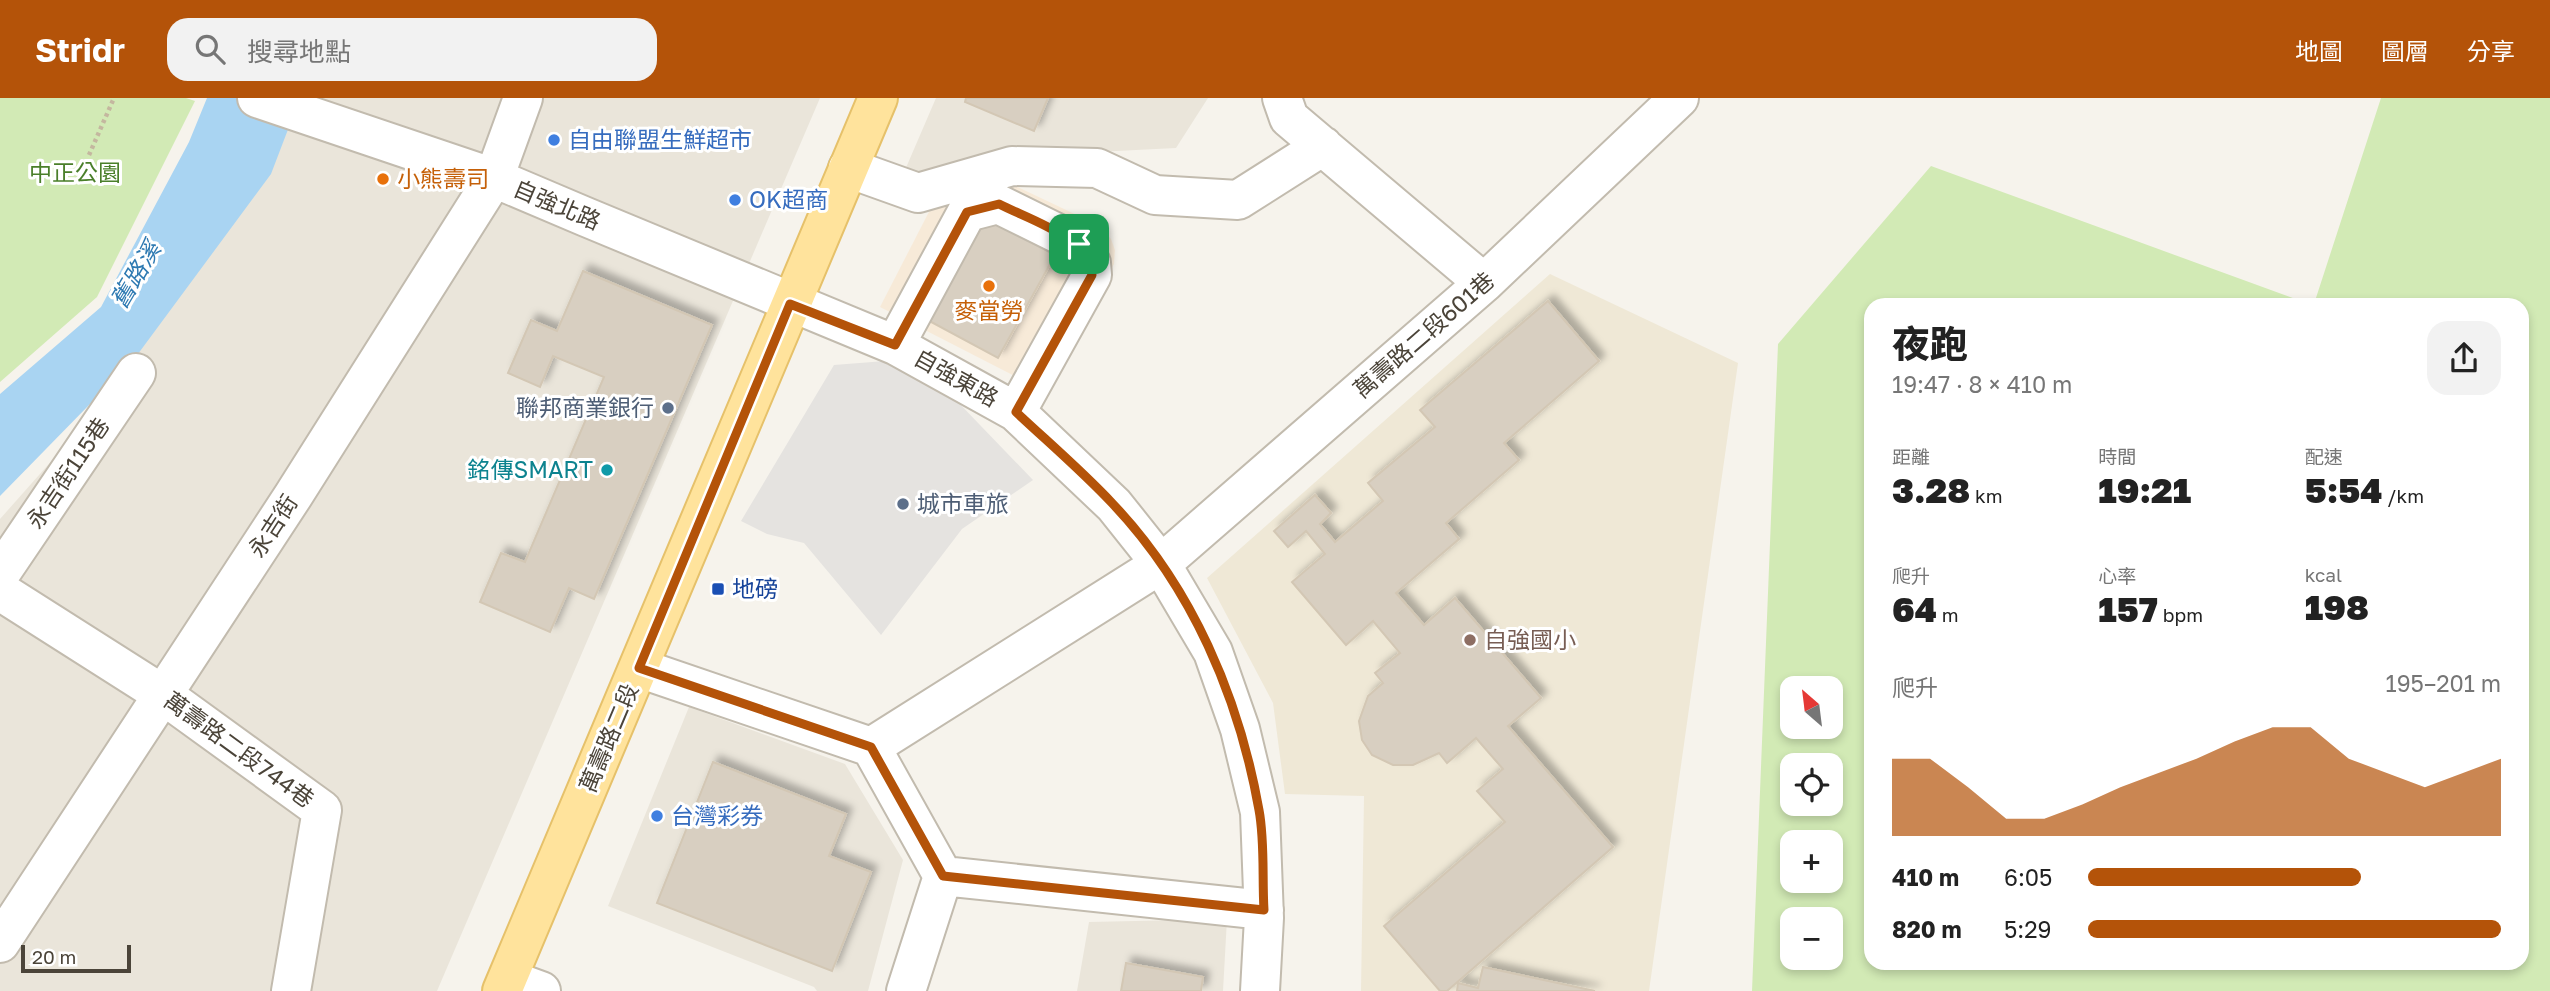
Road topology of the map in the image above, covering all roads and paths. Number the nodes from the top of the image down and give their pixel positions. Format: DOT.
graph roads {
  1 [pos="114,98"];
  2 [pos="257,98"];
  3 [pos="523,98"];
  4 [pos="878,98"];
  5 [pos="1282,98"];
  6 [pos="1679,98"];
  7 [pos="1323,146"];
  8 [pos="89,155"];
  9 [pos="848,168"];
  10 [pos="494,178"];
  11 [pos="1484,283"];
  12 [pos="790,304"];
  13 [pos="895,345"];
  14 [pos="136,373"];
  15 [pos="1016,412"];
  16 [pos="1161,564"];
  17 [pos="0,574"];
  18 [pos="0,591"];
  19 [pos="639,668"];
  20 [pos="162,694"];
  21 [pos="871,747"];
  22 [pos="943,876"];
  23 [pos="1264,910"];
  24 [pos="0,943"];
  25 [pos="517,987"];
  26 [pos="291,991"];
  27 [pos="906,991"];
  28 [pos="1260,991"];
  1 -- 8 [label="path"];
  2 -- 10 [label="street, 自強北路"];
  3 -- 10 [label="street, 永吉街"];
  4 -- 9 [label="main road, 萬壽路二段"];
  5 -- 7 [label="street"];
  6 -- 11 [label="street, 萬壽路二段601巷"];
  7 -- 9 [label="street"];
  7 -- 11 [label="street"];
  9 -- 12 [label="main road, 萬壽路二段"];
  10 -- 12 [label="street, 自強北路"];
  10 -- 20 [label="street, 永吉街"];
  11 -- 16 [label="street, 萬壽路二段601巷"];
  12 -- 13 [label="street, 自強東路"];
  12 -- 19 [label="main road, 萬壽路二段"];
  13 -- 15 [label="street, 自強東路"];
  13 -- 15 [label="street"];
  14 -- 17 [label="street, 永吉街115巷"];
  15 -- 16 [label="street, 自強東路"];
  16 -- 21 [label="street, 萬壽路二段601巷"];
  16 -- 23 [label="street, 自強東路"];
  18 -- 20 [label="street, 萬壽路二段744巷"];
  19 -- 21 [label="street"];
  19 -- 25 [label="main road, 萬壽路二段"];
  20 -- 24 [label="street, 永吉街"];
  20 -- 26 [label="street, 萬壽路二段744巷"];
  21 -- 22 [label="street"];
  22 -- 23 [label="street"];
  22 -- 27 [label="street"];
  23 -- 28 [label="street, 自強東路"];
}
